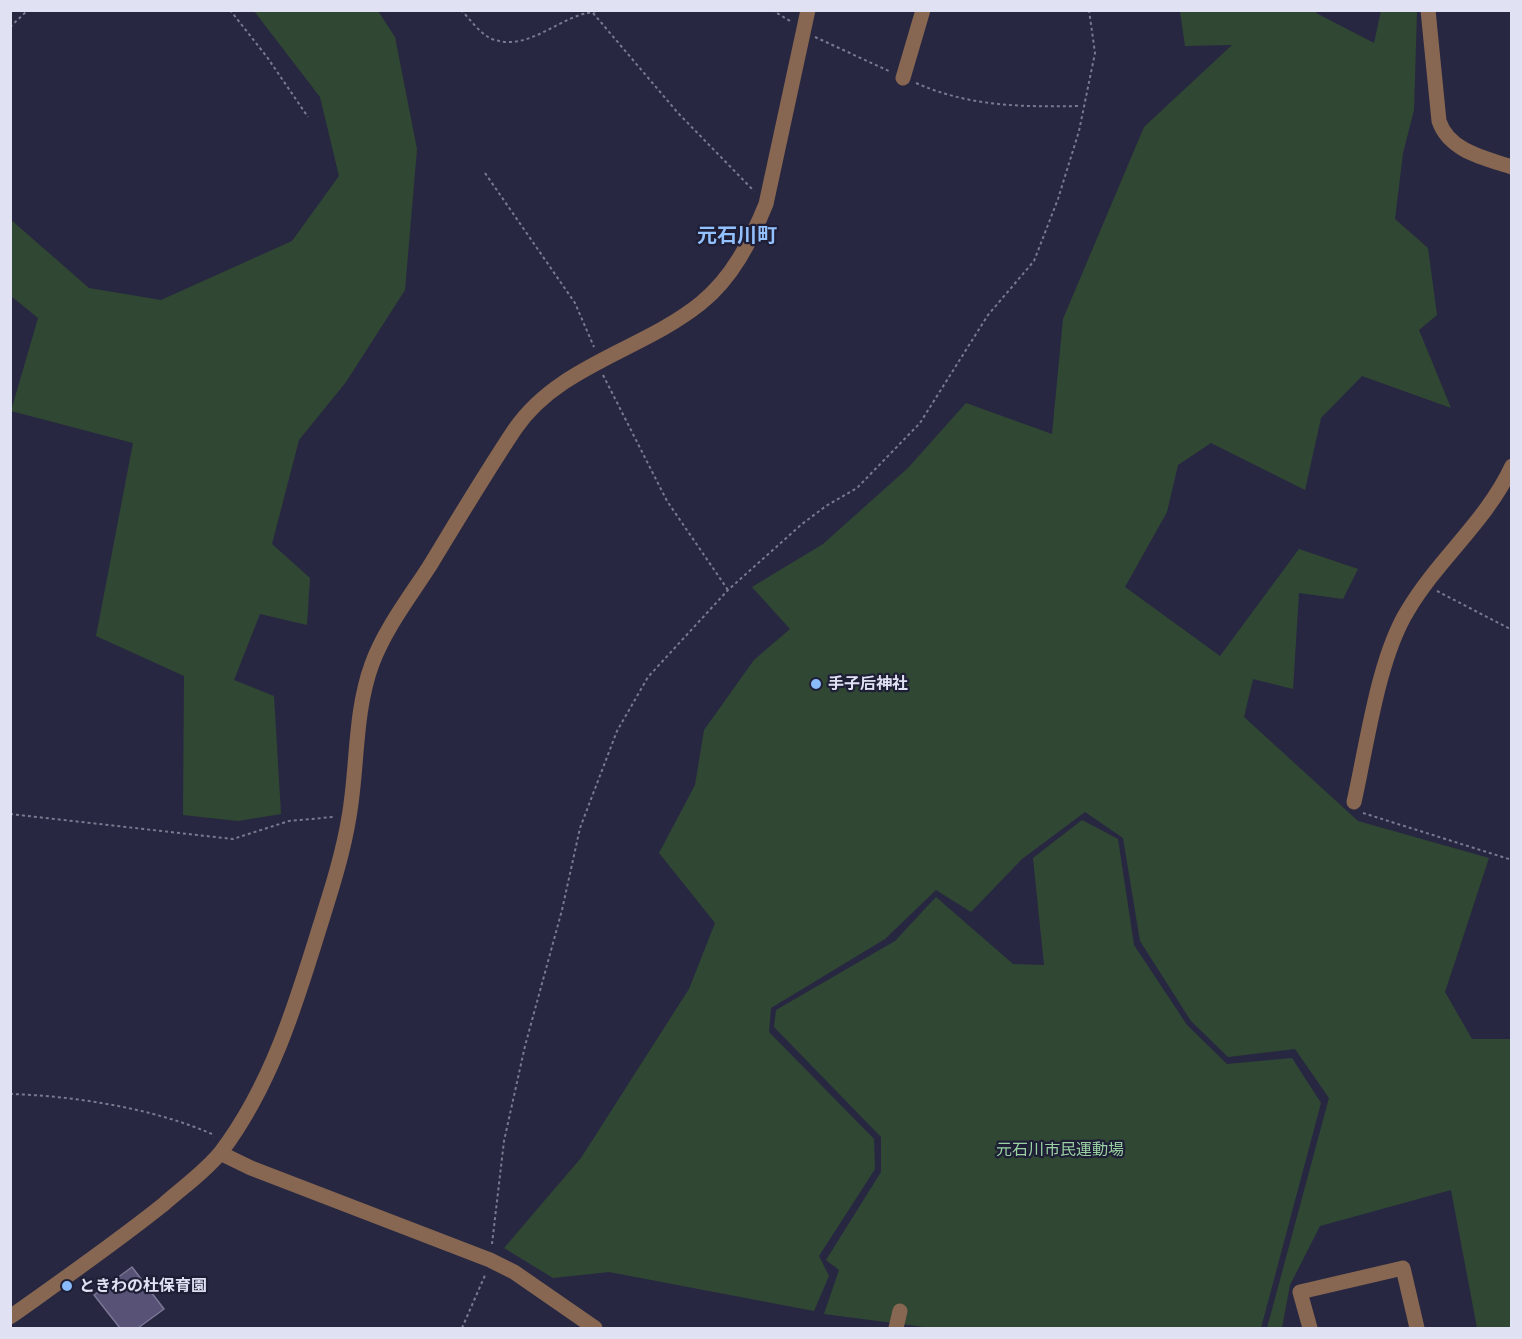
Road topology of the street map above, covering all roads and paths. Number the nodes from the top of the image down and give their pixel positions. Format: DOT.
graph roads {
  1 [pos="18,10"];
  2 [pos="28,10"];
  3 [pos="230,10"];
  4 [pos="461,10"];
  5 [pos="598,10"];
  6 [pos="772,10"];
  7 [pos="808,10"];
  8 [pos="923,10"];
  9 [pos="1089,10"];
  10 [pos="1428,10"];
  11 [pos="593,13"];
  12 [pos="21,15"];
  13 [pos="10,27"];
  14 [pos="805,32"];
  15 [pos="903,78"];
  16 [pos="1083,106"];
  17 [pos="308,117"];
  18 [pos="1512,167"];
  19 [pos="485,173"];
  20 [pos="766,204"];
  21 [pos="599,362"];
  22 [pos="1512,466"];
  23 [pos="1425,585"];
  24 [pos="728,590"];
  25 [pos="1512,630"];
  26 [pos="1354,802"];
  27 [pos="10,814"];
  28 [pos="349,817"];
  29 [pos="1512,860"];
  30 [pos="10,1094"];
  31 [pos="220,1153"];
  32 [pos="490,1260"];
  33 [pos="900,1311"];
  34 [pos="10,1317"];
  35 [pos="462,1329"];
  36 [pos="595,1329"];
  37 [pos="896,1329"];
  38 [pos="1310,1329"];
  39 [pos="1417,1329"];
  1 -- 12 [label="path"];
  2 -- 12 [label="path"];
  3 -- 17 [label="path"];
  4 -- 11 [label="path"];
  5 -- 11 [label="path"];
  6 -- 14 [label="path"];
  7 -- 14 [label="street"];
  8 -- 15 [label="street"];
  9 -- 16 [label="path"];
  10 -- 18 [label="street"];
  11 -- 20 [label="path"];
  12 -- 13 [label="path"];
  14 -- 15 [label="path"];
  14 -- 20 [label="street"];
  15 -- 16 [label="path"];
  16 -- 24 [label="path"];
  19 -- 21 [label="path"];
  20 -- 21 [label="street"];
  21 -- 24 [label="path"];
  21 -- 28 [label="street"];
  22 -- 23 [label="street"];
  23 -- 25 [label="path"];
  23 -- 26 [label="street"];
  24 -- 32 [label="path"];
  26 -- 29 [label="path"];
  27 -- 28 [label="path"];
  28 -- 31 [label="street"];
  30 -- 31 [label="path"];
  31 -- 32 [label="street"];
  31 -- 34 [label="street"];
  32 -- 35 [label="path"];
  32 -- 36 [label="street"];
  33 -- 37 [label="street"];
  38 -- 39 [label="street"];
}
